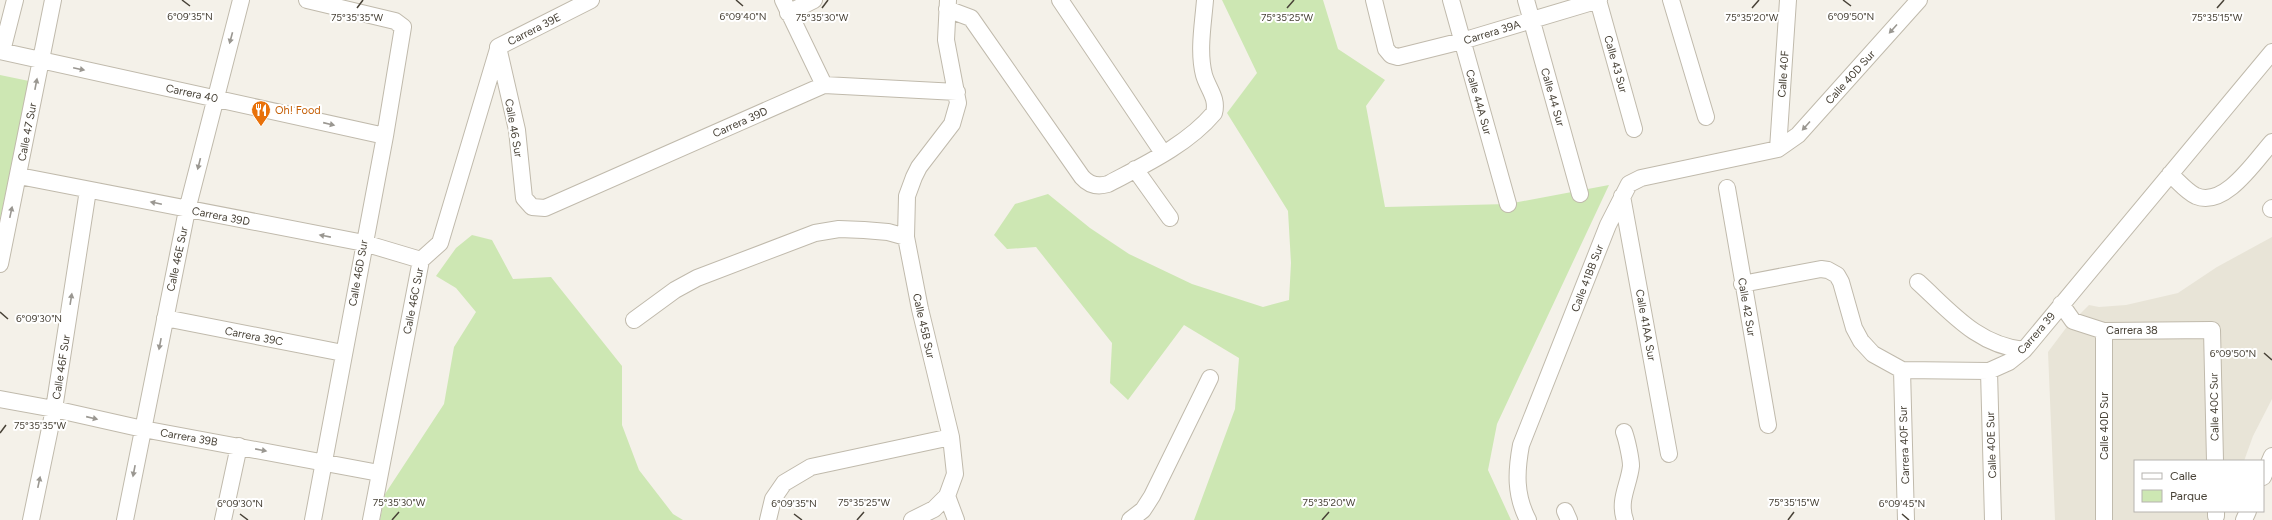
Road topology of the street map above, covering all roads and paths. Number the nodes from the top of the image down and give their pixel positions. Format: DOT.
graph roads {
  1 [pos="15,0"];
  2 [pos="53,0"];
  3 [pos="241,0"];
  4 [pos="307,0"];
  5 [pos="591,0"];
  6 [pos="814,0"];
  7 [pos="1060,0"];
  8 [pos="1205,0"];
  9 [pos="1374,0"];
  10 [pos="1451,0"];
  11 [pos="1526,0"];
  12 [pos="1599,0"];
  13 [pos="1672,0"];
  14 [pos="1788,0"];
  15 [pos="1919,0"];
  16 [pos="340,3"];
  17 [pos="948,5"];
  18 [pos="785,6"];
  19 [pos="1532,20"];
  20 [pos="1462,42"];
  21 [pos="498,47"];
  22 [pos="1,51"];
  23 [pos="2272,52"];
  24 [pos="41,61"];
  25 [pos="824,85"];
  26 [pos="957,92"];
  27 [pos="216,98"];
  28 [pos="1706,117"];
  29 [pos="1634,129"];
  30 [pos="385,136"];
  31 [pos="2272,142"];
  32 [pos="1778,149"];
  33 [pos="1163,153"];
  34 [pos="1135,169"];
  35 [pos="2170,174"];
  36 [pos="19,176"];
  37 [pos="1727,188"];
  38 [pos="88,190"];
  39 [pos="1580,194"];
  40 [pos="1622,196"];
  41 [pos="1508,204"];
  42 [pos="532,207"];
  43 [pos="187,210"];
  44 [pos="1170,218"];
  45 [pos="906,237"];
  46 [pos="364,244"];
  47 [pos="421,260"];
  48 [pos="0,264"];
  49 [pos="1918,282"];
  50 [pos="1742,284"];
  51 [pos="2061,304"];
  52 [pos="165,318"];
  53 [pos="634,320"];
  54 [pos="2212,330"];
  55 [pos="2104,331"];
  56 [pos="2024,350"];
  57 [pos="343,353"];
  58 [pos="1902,370"];
  59 [pos="1989,371"];
  60 [pos="1210,378"];
  61 [pos="0,399"];
  62 [pos="54,409"];
  63 [pos="1768,425"];
  64 [pos="143,429"];
  65 [pos="1624,432"];
  66 [pos="951,437"];
  67 [pos="239,446"];
  68 [pos="1670,454"];
  69 [pos="2272,456"];
  70 [pos="2215,460"];
  71 [pos="324,462"];
  72 [pos="379,473"];
  73 [pos="2264,475"];
  74 [pos="947,496"];
  75 [pos="31,520"];
  76 [pos="125,520"];
  77 [pos="223,520"];
  78 [pos="313,520"];
  79 [pos="371,520"];
  80 [pos="768,520"];
  81 [pos="912,520"];
  82 [pos="956,520"];
  83 [pos="1130,520"];
  84 [pos="1528,520"];
  85 [pos="1625,520"];
  86 [pos="1906,520"];
  87 [pos="1994,520"];
  88 [pos="2104,520"];
  1 -- 22 [label="street"];
  2 -- 24 [label="street, Calle 47 Sur"];
  3 -- 27 [label="street, Calle 46E Sur, one-way"];
  4 -- 16 [label="street"];
  5 -- 21 [label="street, Carrera 39E"];
  6 -- 18 [label="street"];
  7 -- 33 [label="street"];
  8 -- 33 [label="street"];
  9 -- 20 [label="street, Carrera 39A"];
  10 -- 20 [label="street, Calle 44A Sur"];
  11 -- 19 [label="street, Calle 44 Sur"];
  12 -- 19 [label="street, Carrera 39A"];
  12 -- 29 [label="street, Calle 43 Sur"];
  13 -- 28 [label="street"];
  14 -- 32 [label="street, Calle 40F"];
  15 -- 32 [label="street, Calle 40D Sur, one-way"];
  16 -- 30 [label="street, Calle 46D Sur"];
  17 -- 26 [label="street"];
  17 -- 34 [label="street"];
  18 -- 25 [label="street"];
  19 -- 20 [label="street, Carrera 39A"];
  19 -- 39 [label="street, Calle 44 Sur"];
  20 -- 41 [label="street, Calle 44A Sur"];
  21 -- 42 [label="street, Calle 46 Sur"];
  21 -- 47 [label="street, Calle 46C Sur"];
  22 -- 24 [label="street, Carrera 40"];
  23 -- 35 [label="street, Carrera 39"];
  24 -- 27 [label="street, Carrera 40, one-way"];
  36 -- 24 [label="street, Calle 47 Sur, one-way"];
  25 -- 26 [label="street, Carrera 39D"];
  25 -- 42 [label="street, Carrera 39D"];
  26 -- 45 [label="street, Calle 45B Sur"];
  27 -- 30 [label="street, Carrera 40, one-way"];
  27 -- 43 [label="street, Calle 46E Sur, one-way"];
  30 -- 46 [label="street, Calle 46D Sur"];
  31 -- 35 [label="street"];
  32 -- 40 [label="street, Calle 41BB Sur"];
  33 -- 34 [label="street"];
  34 -- 44 [label="street"];
  35 -- 51 [label="street, Carrera 39"];
  36 -- 38 [label="street, Carrera 39D"];
  48 -- 36 [label="street, Calle 47 Sur, one-way"];
  37 -- 50 [label="street, Calle 42 Sur"];
  43 -- 38 [label="street, Carrera 39D, one-way"];
  62 -- 38 [label="street, Calle 46F Sur, one-way"];
  40 -- 68 [label="street, Calle 41AA Sur"];
  40 -- 84 [label="street, Calle 41BB Sur"];
  46 -- 43 [label="street, Carrera 39D, one-way"];
  43 -- 52 [label="street, Calle 46E Sur"];
  45 -- 53 [label="street"];
  45 -- 66 [label="street, Calle 45B Sur"];
  46 -- 47 [label="street, Carrera 39D"];
  46 -- 57 [label="street, Calle 46D Sur"];
  47 -- 72 [label="street, Calle 46C Sur"];
  49 -- 56 [label="street"];
  50 -- 58 [label="street, Carrera 39"];
  50 -- 63 [label="street, Calle 42 Sur"];
  51 -- 55 [label="street, Carrera 38"];
  51 -- 56 [label="street, Carrera 39"];
  52 -- 57 [label="street, Carrera 39C"];
  52 -- 64 [label="street, Calle 46E Sur, one-way"];
  54 -- 55 [label="street, Carrera 38"];
  54 -- 70 [label="street, Calle 40C Sur"];
  55 -- 88 [label="street, Calle 40D Sur"];
  56 -- 59 [label="street, Carrera 39"];
  57 -- 71 [label="street, Calle 46D Sur"];
  58 -- 59 [label="street, Carrera 39"];
  58 -- 86 [label="street, Carrera 40F Sur"];
  59 -- 87 [label="street, Calle 40E Sur"];
  60 -- 83 [label="street"];
  61 -- 62 [label="street, Carrera 39B"];
  62 -- 64 [label="street, Carrera 39B, one-way"];
  75 -- 62 [label="street, Calle 46F Sur, one-way"];
  64 -- 67 [label="street, Carrera 39B"];
  64 -- 76 [label="street, Calle 46E Sur, one-way"];
  65 -- 85 [label="street"];
  66 -- 74 [label="street, Calle 45B Sur"];
  66 -- 80 [label="street"];
  67 -- 71 [label="street, Carrera 39B, one-way"];
  67 -- 77 [label="street"];
  69 -- 73 [label="street"];
  71 -- 72 [label="street, Carrera 39B"];
  71 -- 78 [label="street, Calle 46D Sur"];
  72 -- 79 [label="street, Calle 46C Sur"];
  74 -- 81 [label="street, Calle 45B Sur"];
  74 -- 82 [label="street"];
}
